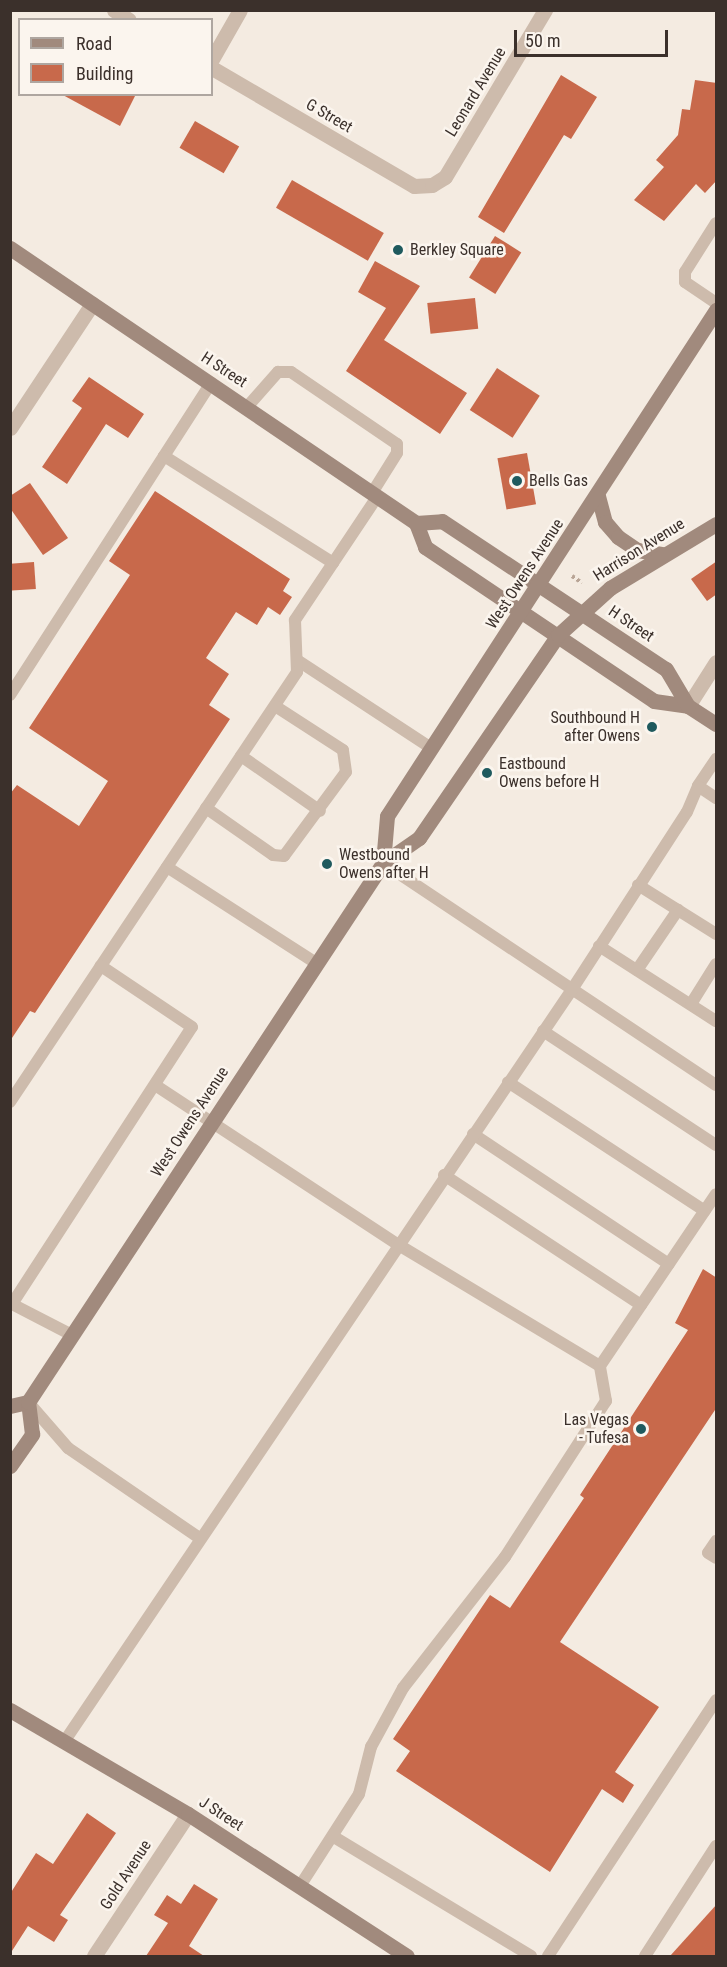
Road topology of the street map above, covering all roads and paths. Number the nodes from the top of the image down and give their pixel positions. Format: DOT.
graph roads {
  1 [pos="240,10"];
  2 [pos="544,10"];
  3 [pos="213,57"];
  4 [pos="213,69"];
  5 [pos="432,185"];
  6 [pos="717,223"];
  7 [pos="10,248"];
  8 [pos="717,303"];
  9 [pos="92,304"];
  10 [pos="717,310"];
  11 [pos="211,383"];
  12 [pos="248,407"];
  13 [pos="10,428"];
  14 [pos="164,456"];
  15 [pos="375,495"];
  16 [pos="598,496"];
  17 [pos="416,523"];
  18 [pos="717,524"];
  19 [pos="663,554"];
  20 [pos="333,563"];
  21 [pos="572,576"];
  22 [pos="582,583"];
  23 [pos="540,585"];
  24 [pos="523,611"];
  25 [pos="580,613"];
  26 [pos="558,635"];
  27 [pos="297,660"];
  28 [pos="717,662"];
  29 [pos="10,696"];
  30 [pos="275,706"];
  31 [pos="688,706"];
  32 [pos="717,724"];
  33 [pos="431,748"];
  34 [pos="241,756"];
  35 [pos="717,759"];
  36 [pos="698,786"];
  37 [pos="717,798"];
  38 [pos="207,808"];
  39 [pos="320,811"];
  40 [pos="383,863"];
  41 [pos="167,867"];
  42 [pos="638,885"];
  43 [pos="678,910"];
  44 [pos="717,934"];
  45 [pos="599,946"];
  46 [pos="316,963"];
  47 [pos="717,964"];
  48 [pos="101,966"];
  49 [pos="637,970"];
  50 [pos="571,991"];
  51 [pos="691,1005"];
  52 [pos="717,1021"];
  53 [pos="543,1031"];
  54 [pos="508,1082"];
  55 [pos="155,1085"];
  56 [pos="717,1085"];
  57 [pos="10,1102"];
  58 [pos="212,1122"];
  59 [pos="473,1134"];
  60 [pos="717,1145"];
  61 [pos="444,1175"];
  62 [pos="717,1194"];
  63 [pos="705,1211"];
  64 [pos="397,1244"];
  65 [pos="669,1264"];
  66 [pos="11,1304"];
  67 [pos="641,1305"];
  68 [pos="72,1335"];
  69 [pos="600,1366"];
  70 [pos="28,1402"];
  71 [pos="10,1406"];
  72 [pos="10,1466"];
  73 [pos="198,1537"];
  74 [pos="717,1540"];
  75 [pos="717,1558"];
  76 [pos="717,1700"];
  77 [pos="10,1710"];
  78 [pos="64,1742"];
  79 [pos="188,1814"];
  80 [pos="334,1837"];
  81 [pos="717,1846"];
  82 [pos="300,1886"];
  83 [pos="397,1954"];
  84 [pos="94,1956"];
  85 [pos="531,1956"];
  86 [pos="548,1956"];
  87 [pos="645,1956"];
  1 -- 3 [label="street"];
  2 -- 5 [label="street, Leonard Avenue"];
  4 -- 5 [label="street, G Street"];
  6 -- 8 [label="lane"];
  7 -- 9 [label="main road, H Street"];
  9 -- 11 [label="main road, H Street"];
  9 -- 13 [label="street"];
  10 -- 16 [label="main road, West Owens Avenue"];
  11 -- 12 [label="main road, H Street"];
  11 -- 14 [label="lane"];
  12 -- 15 [label="main road, H Street"];
  12 -- 15 [label="lane"];
  14 -- 20 [label="lane"];
  14 -- 29 [label="lane"];
  15 -- 17 [label="main road, H Street"];
  15 -- 20 [label="lane"];
  16 -- 19 [label="main road"];
  16 -- 23 [label="main road, West Owens Avenue"];
  17 -- 23 [label="main road, H Street"];
  17 -- 24 [label="main road, H Street"];
  18 -- 19 [label="main road, Harrison Avenue"];
  19 -- 25 [label="main road, Harrison Avenue"];
  20 -- 27 [label="lane"];
  21 -- 22 [label="path"];
  23 -- 24 [label="main road, West Owens Avenue"];
  23 -- 25 [label="main road, H Street"];
  24 -- 26 [label="main road, H Street"];
  24 -- 33 [label="main road, West Owens Avenue"];
  25 -- 26 [label="main road, Harrison Avenue"];
  25 -- 31 [label="main road, H Street"];
  26 -- 31 [label="main road, H Street"];
  26 -- 40 [label="main road, West Owens Avenue"];
  27 -- 30 [label="lane"];
  27 -- 33 [label="lane"];
  28 -- 31 [label="street"];
  30 -- 34 [label="lane"];
  30 -- 39 [label="lane"];
  31 -- 32 [label="main road, H Street"];
  33 -- 40 [label="main road, West Owens Avenue"];
  34 -- 38 [label="lane"];
  34 -- 39 [label="lane"];
  35 -- 36 [label="lane"];
  36 -- 37 [label="lane"];
  36 -- 42 [label="lane"];
  38 -- 39 [label="lane"];
  38 -- 41 [label="lane"];
  40 -- 46 [label="main road, West Owens Avenue"];
  40 -- 50 [label="lane"];
  41 -- 46 [label="lane"];
  41 -- 48 [label="lane"];
  42 -- 43 [label="lane"];
  42 -- 45 [label="lane"];
  43 -- 44 [label="lane"];
  43 -- 49 [label="lane"];
  45 -- 49 [label="lane"];
  45 -- 50 [label="lane"];
  46 -- 58 [label="main road, West Owens Avenue"];
  47 -- 51 [label="lane"];
  48 -- 55 [label="lane"];
  48 -- 57 [label="lane"];
  49 -- 51 [label="lane"];
  50 -- 53 [label="lane"];
  50 -- 56 [label="lane"];
  51 -- 52 [label="lane"];
  53 -- 54 [label="lane"];
  53 -- 60 [label="lane"];
  54 -- 59 [label="lane"];
  54 -- 63 [label="lane"];
  55 -- 58 [label="lane"];
  55 -- 66 [label="lane"];
  58 -- 64 [label="lane"];
  58 -- 68 [label="main road, West Owens Avenue"];
  59 -- 61 [label="lane"];
  59 -- 65 [label="lane"];
  61 -- 64 [label="lane"];
  61 -- 67 [label="lane"];
  62 -- 63 [label="lane"];
  63 -- 65 [label="lane"];
  64 -- 69 [label="lane"];
  64 -- 73 [label="lane"];
  65 -- 67 [label="lane"];
  66 -- 68 [label="lane"];
  67 -- 69 [label="lane"];
  68 -- 70 [label="main road, West Owens Avenue"];
  69 -- 80 [label="lane"];
  70 -- 71 [label="main road"];
  70 -- 72 [label="main road"];
  70 -- 73 [label="lane"];
  73 -- 78 [label="lane"];
  74 -- 75 [label="lane"];
  76 -- 86 [label="lane"];
  77 -- 78 [label="main road, J Street"];
  78 -- 79 [label="main road, J Street"];
  79 -- 82 [label="main road, J Street"];
  79 -- 84 [label="street, Gold Avenue"];
  80 -- 82 [label="lane"];
  80 -- 85 [label="lane"];
  81 -- 87 [label="lane"];
  82 -- 83 [label="main road, J Street"];
}
